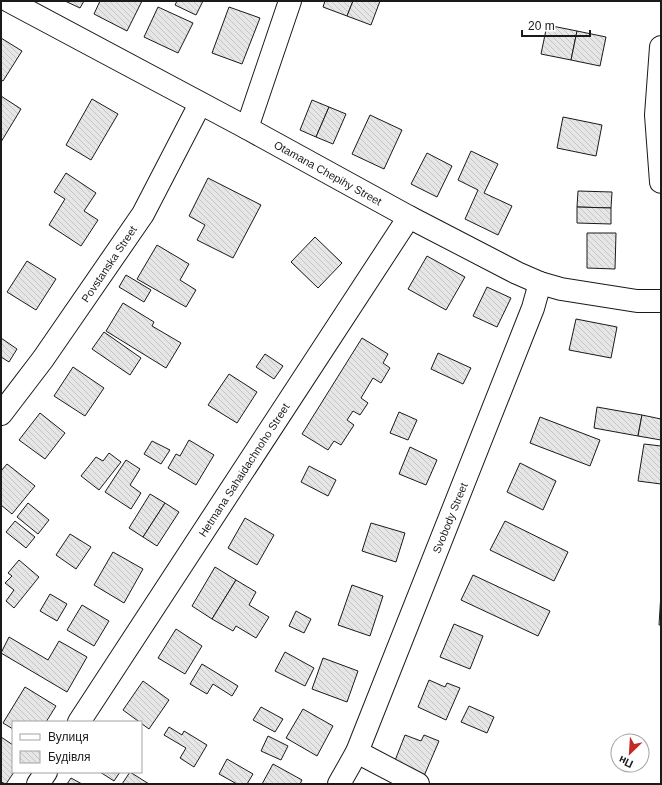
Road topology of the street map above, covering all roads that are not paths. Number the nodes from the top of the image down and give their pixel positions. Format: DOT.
graph roads {
  1 [pos="9,1"];
  2 [pos="290,1"];
  3 [pos="661,47"];
  4 [pos="200,104"];
  5 [pos="247,128"];
  6 [pos="661,182"];
  7 [pos="409,217"];
  8 [pos="540,283"];
  9 [pos="661,301"];
  10 [pos="1,414"];
  11 [pos="80,721"];
  12 [pos="357,752"];
  13 [pos="45,773"];
  14 [pos="38,784"];
  15 [pos="339,784"];
  16 [pos="418,784"];
  1 -- 4 [label="street, Otamana Chepihy Street"];
  2 -- 5 [label="street"];
  3 -- 6 [label="street"];
  4 -- 5 [label="street, Otamana Chepihy Street"];
  4 -- 10 [label="street, Povstanska Street"];
  5 -- 7 [label="street, Otamana Chepihy Street"];
  7 -- 8 [label="street, Otamana Chepihy Street"];
  7 -- 11 [label="street, Hetmana Sahaidachnoho Street"];
  8 -- 9 [label="street, Otamana Chepihy Street"];
  8 -- 12 [label="street, Svobody Street"];
  12 -- 15 [label="street, Svobody Street"];
  12 -- 16 [label="street"];
  13 -- 14 [label="street"];
}
